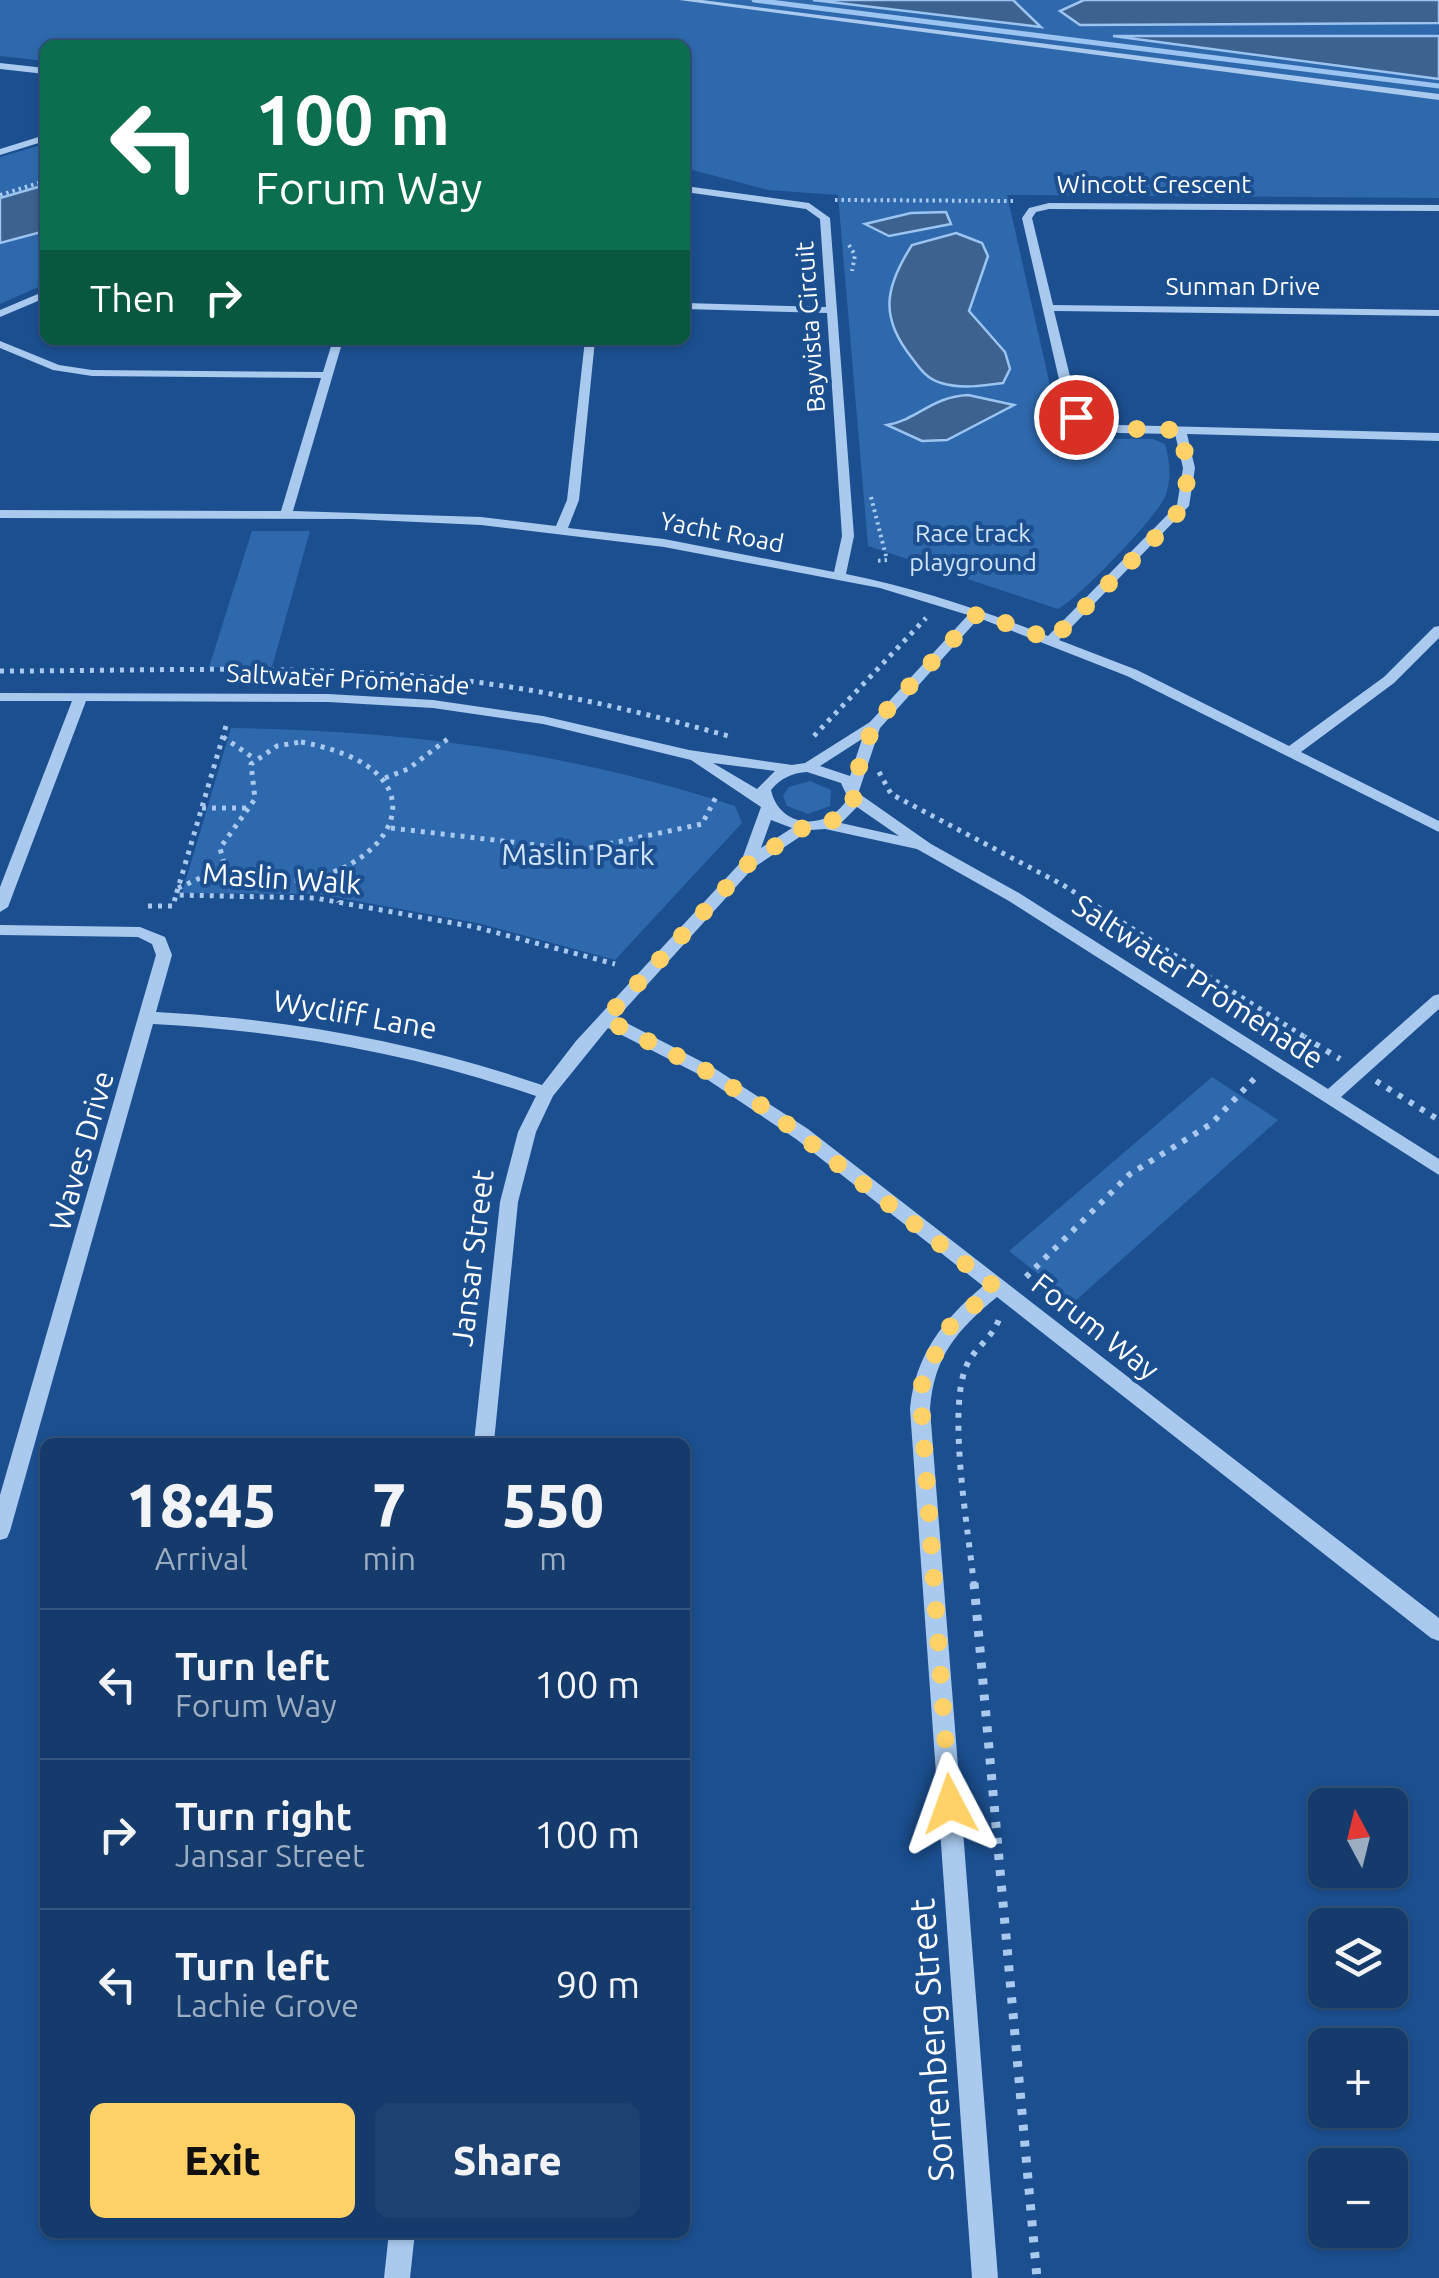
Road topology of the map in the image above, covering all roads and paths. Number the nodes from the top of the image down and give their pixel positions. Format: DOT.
graph roads {
  1 [pos="684,0"];
  2 [pos="0,66"];
  3 [pos="40,70"];
  4 [pos="1439,98"];
  5 [pos="40,140"];
  6 [pos="0,152"];
  7 [pos="40,181"];
  8 [pos="690,190"];
  9 [pos="0,196"];
  10 [pos="1439,208"];
  11 [pos="40,296"];
  12 [pos="690,306"];
  13 [pos="1047,308"];
  14 [pos="832,310"];
  15 [pos="1439,313"];
  16 [pos="0,314"];
  17 [pos="0,344"];
  18 [pos="337,345"];
  19 [pos="589,345"];
  20 [pos="328,374"];
  21 [pos="1180,430"];
  22 [pos="1439,437"];
  23 [pos="0,514"];
  24 [pos="286,514"];
  25 [pos="562,528"];
  26 [pos="839,577"];
  27 [pos="941,601"];
  28 [pos="978,613"];
  29 [pos="1439,630"];
  30 [pos="1052,640"];
  31 [pos="0,671"];
  32 [pos="0,697"];
  33 [pos="81,697"];
  34 [pos="874,724"];
  35 [pos="226,726"];
  36 [pos="223,737"];
  37 [pos="813,737"];
  38 [pos="449,738"];
  39 [pos="747,741"];
  40 [pos="807,744"];
  41 [pos="837,750"];
  42 [pos="1291,752"];
  43 [pos="689,755"];
  44 [pos="255,758"];
  45 [pos="860,762"];
  46 [pos="808,767"];
  47 [pos="790,770"];
  48 [pos="385,778"];
  49 [pos="854,794"];
  50 [pos="716,798"];
  51 [pos="766,804"];
  52 [pos="1389,804"];
  53 [pos="202,808"];
  54 [pos="250,808"];
  55 [pos="825,824"];
  56 [pos="806,826"];
  57 [pos="1439,826"];
  58 [pos="391,828"];
  59 [pos="1439,839"];
  60 [pos="926,848"];
  61 [pos="748,864"];
  62 [pos="224,867"];
  63 [pos="325,874"];
  64 [pos="177,892"];
  65 [pos="339,902"];
  66 [pos="148,906"];
  67 [pos="0,907"];
  68 [pos="0,930"];
  69 [pos="614,964"];
  70 [pos="1439,1000"];
  71 [pos="149,1018"];
  72 [pos="605,1019"];
  73 [pos="1305,1036"];
  74 [pos="1272,1062"];
  75 [pos="1360,1071"];
  76 [pos="546,1093"];
  77 [pos="1328,1098"];
  78 [pos="1439,1120"];
  79 [pos="1439,1168"];
  80 [pos="1001,1292"];
  81 [pos="484,1438"];
  82 [pos="0,1531"];
  83 [pos="1439,1631"];
  84 [pos="401,2238"];
  85 [pos="398,2278"];
  86 [pos="985,2278"];
  87 [pos="1037,2278"];
  1 -- 4 [label="street"];
  2 -- 3 [label="street"];
  5 -- 6 [label="street"];
  7 -- 9 [label="path"];
  8 -- 14 [label="street, Bayvista Circuit"];
  10 -- 13 [label="street, Wincott Crescent"];
  11 -- 16 [label="street"];
  12 -- 14 [label="street"];
  13 -- 15 [label="street, Sunman Drive"];
  13 -- 21 [label="street, Wincott Crescent"];
  14 -- 26 [label="street, Bayvista Circuit"];
  17 -- 20 [label="street"];
  18 -- 20 [label="street"];
  19 -- 25 [label="street"];
  20 -- 24 [label="street"];
  21 -- 22 [label="street, Wincott Crescent"];
  21 -- 30 [label="street"];
  23 -- 24 [label="street, Yacht Road"];
  24 -- 25 [label="street, Yacht Road"];
  25 -- 26 [label="street, Yacht Road"];
  26 -- 27 [label="street, Yacht Road"];
  27 -- 28 [label="street, Yacht Road"];
  27 -- 37 [label="path"];
  28 -- 30 [label="street, Yacht Road"];
  28 -- 34 [label="street"];
  29 -- 42 [label="street"];
  30 -- 42 [label="street, Yacht Road"];
  31 -- 39 [label="path"];
  32 -- 33 [label="street, Saltwater Promenade"];
  33 -- 43 [label="street, Saltwater Promenade"];
  33 -- 67 [label="street"];
  34 -- 41 [label="street"];
  34 -- 45 [label="street"];
  35 -- 36 [label="path, Maslin Walk"];
  36 -- 44 [label="path"];
  36 -- 53 [label="path, Maslin Walk"];
  37 -- 40 [label="path"];
  37 -- 41 [label="path"];
  38 -- 48 [label="path"];
  41 -- 46 [label="street"];
  42 -- 52 [label="street, Yacht Road"];
  43 -- 47 [label="street, Saltwater Promenade"];
  43 -- 51 [label="street, Saltwater Promenade"];
  44 -- 48 [label="path"];
  44 -- 54 [label="path"];
  45 -- 49 [label="street"];
  45 -- 73 [label="path"];
  46 -- 47 [label="street"];
  46 -- 49 [label="street"];
  47 -- 51 [label="street"];
  48 -- 58 [label="path"];
  49 -- 55 [label="street"];
  49 -- 60 [label="street, Saltwater Promenade"];
  50 -- 58 [label="path"];
  51 -- 56 [label="street"];
  51 -- 61 [label="street, Jansar Street"];
  52 -- 57 [label="street, Yacht Road"];
  52 -- 59 [label="street, Yacht Road"];
  53 -- 54 [label="path"];
  53 -- 64 [label="path, Maslin Walk"];
  54 -- 62 [label="path"];
  55 -- 56 [label="street"];
  55 -- 60 [label="street, Saltwater Promenade"];
  56 -- 61 [label="street, Jansar Street"];
  58 -- 63 [label="path"];
  60 -- 74 [label="street, Saltwater Promenade"];
  61 -- 72 [label="street, Jansar Street"];
  62 -- 63 [label="path"];
  62 -- 64 [label="path"];
  63 -- 65 [label="path"];
  64 -- 65 [label="path, Maslin Walk"];
  64 -- 66 [label="path"];
  65 -- 69 [label="path, Maslin Walk"];
  68 -- 71 [label="street, Waves Drive"];
  70 -- 75 [label="street"];
  71 -- 76 [label="street, Wycliff Lane"];
  71 -- 82 [label="street, Waves Drive"];
  72 -- 76 [label="street, Jansar Street"];
  72 -- 80 [label="street, Forum Way"];
  73 -- 74 [label="path"];
  73 -- 75 [label="path"];
  74 -- 77 [label="street, Saltwater Promenade"];
  74 -- 80 [label="path"];
  75 -- 77 [label="street"];
  75 -- 78 [label="path"];
  76 -- 81 [label="street, Jansar Street"];
  77 -- 79 [label="street, Saltwater Promenade"];
  80 -- 83 [label="street, Forum Way"];
  80 -- 86 [label="street, Sorrenberg Street"];
  80 -- 87 [label="path"];
  84 -- 85 [label="street"];
}
